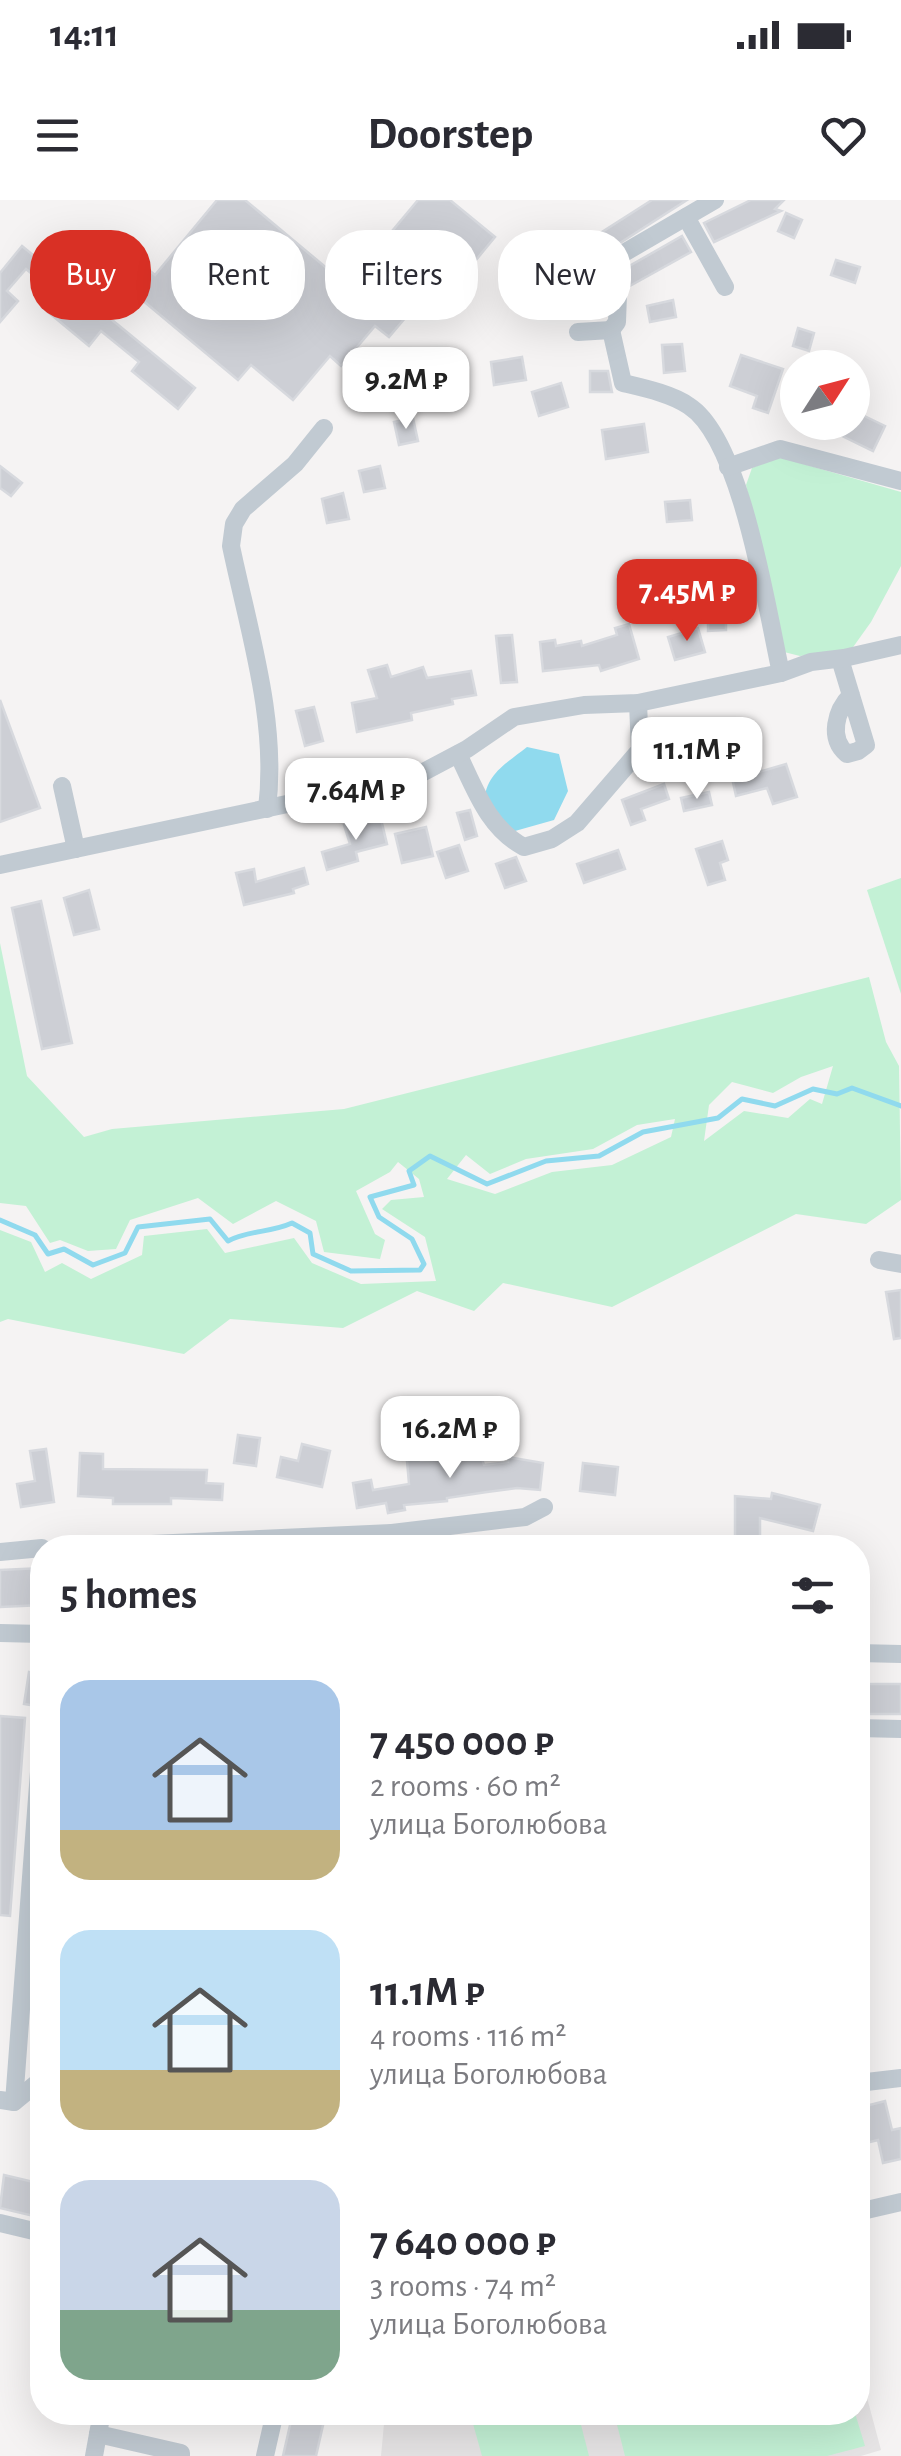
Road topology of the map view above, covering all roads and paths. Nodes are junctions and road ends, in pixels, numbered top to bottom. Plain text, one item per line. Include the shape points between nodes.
1 (715, 200) edge
2 (686, 217) junction
3 (631, 249) edge
4 (725, 287) dead end
5 (617, 320) edge
6 (611, 330) junction
7 (578, 332) dead end
8 (324, 428) dead end
9 (728, 467) junction
10 (901, 481) edge
11 (901, 645) edge
12 (840, 659) junction
13 (781, 673) junction
14 (851, 695) dead end
15 (638, 704) junction
16 (458, 754) junction
17 (62, 786) dead end
18 (266, 808) junction
19 (76, 849) junction
20 (0, 866) edge
21 (879, 1260) dead end
22 (901, 1264) edge
23 (544, 1507) dead end
24 (420, 1535) edge
25 (30, 1549) edge
26 (0, 1552) edge
27 (0, 1634) edge
28 (30, 1634) edge
29 (870, 1654) edge
30 (901, 1654) edge
31 (870, 1728) edge
32 (901, 1728) edge
33 (30, 1859) edge
34 (900, 2078) edge
35 (870, 2082) edge
36 (30, 2087) edge
37 (7, 2101) edge
38 (901, 2202) edge
39 (870, 2209) edge
40 (0, 2223) edge
41 (30, 2230) edge
42 (100, 2425) edge
43 (273, 2425) edge
44 (98, 2434) junction
45 (94, 2456) edge
46 (181, 2456) edge
47 (265, 2456) edge

1 - 2 street
2 - 3 street
2 - 4 street
5 - 6 street
6 - 7 street
6 - 9 street via 623,384 690,406 715,434
8 - 18 street via 234,524 232,546 269,731
9 - 10 street via 780,449
9 - 13 street via 744,508
11 - 12 street
12 - 13 street
12 - 14 street
13 - 15 street
15 - 16 street via 514,717
15 - 16 street via 640,750 578,823 524,846 488,816
16 - 18 street via 414,777
17 - 19 street
18 - 19 street
19 - 20 street
21 - 22 street
23 - 24 street
25 - 26 street
27 - 28 street
29 - 30 street
31 - 32 street
33 - 37 street
34 - 35 street
36 - 37 street
38 - 39 street
40 - 41 street
42 - 44 street
43 - 47 street
44 - 45 street
44 - 46 street

